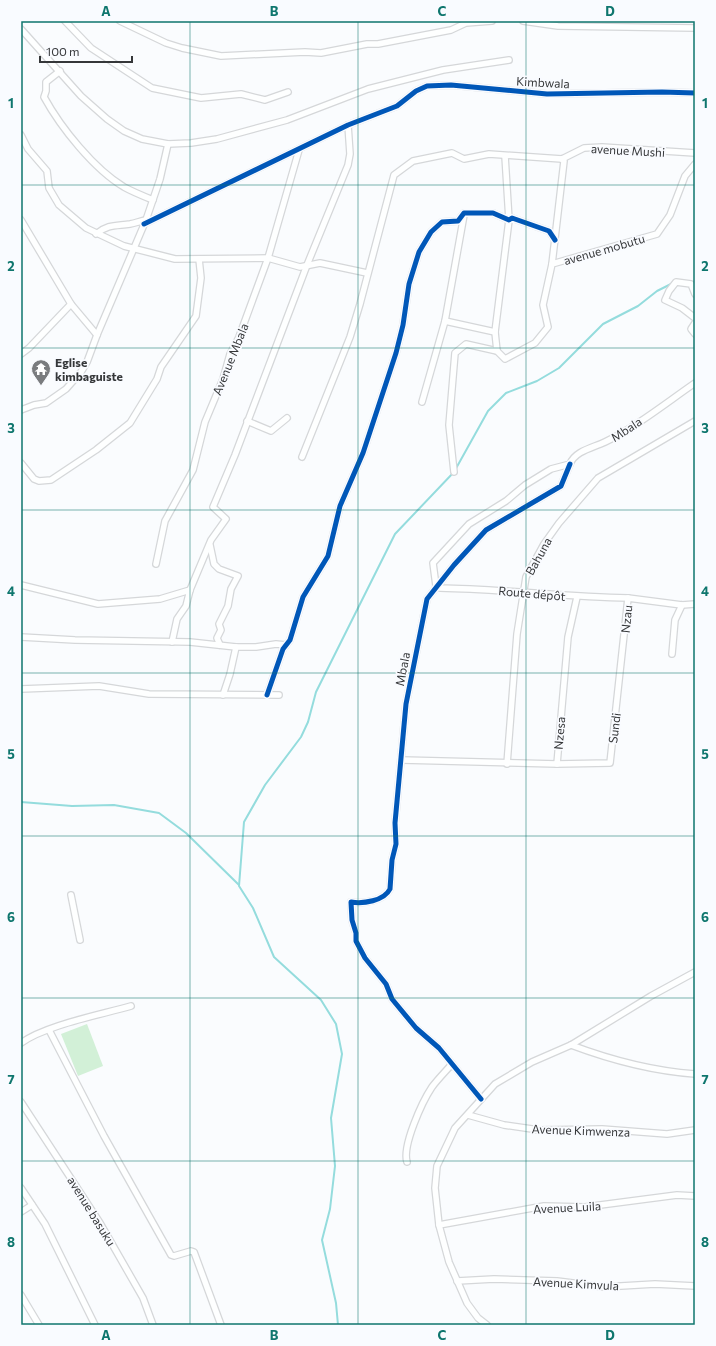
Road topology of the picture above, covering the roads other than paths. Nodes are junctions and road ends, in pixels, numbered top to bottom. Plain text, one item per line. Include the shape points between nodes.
1 (66, 21) edge
2 (120, 21) edge
3 (492, 21) edge
4 (523, 21) edge
5 (466, 22) edge
6 (571, 24) edge
7 (637, 24) edge
8 (695, 28) edge
9 (21, 29) edge
10 (509, 60) dead end
11 (60, 71) junction
12 (288, 92) dead end
13 (695, 94) edge
14 (348, 125) junction
15 (21, 134) edge
16 (168, 144) junction
17 (299, 150) junction
18 (695, 153) edge
19 (506, 156) junction
20 (562, 158) junction
21 (695, 164) edge
22 (153, 200) junction
23 (464, 213) junction
24 (21, 220) edge
25 (508, 220) junction
26 (145, 222) junction
27 (96, 234) junction
28 (555, 240) junction
29 (134, 248) junction
30 (268, 258) junction
31 (199, 259) junction
32 (552, 264) junction
33 (307, 265) junction
34 (368, 273) junction
35 (695, 294) edge
36 (71, 304) junction
37 (695, 318) edge
38 (445, 321) junction
39 (695, 323) edge
40 (495, 332) junction
41 (695, 334) edge
42 (96, 335) junction
43 (497, 351) junction
44 (21, 354) edge
45 (695, 384) edge
46 (422, 402) dead end
47 (21, 410) edge
48 (287, 418) dead end
49 (247, 421) junction
50 (695, 421) edge
51 (302, 457) dead end
52 (21, 463) edge
53 (570, 464) junction
54 (454, 472) dead end
55 (210, 545) junction
56 (156, 564) dead end
57 (21, 585) edge
58 (436, 586) junction
59 (190, 590) junction
60 (524, 592) junction
61 (577, 597) junction
62 (628, 598) junction
63 (695, 604) edge
64 (682, 605) junction
65 (21, 637) edge
66 (172, 642) junction
67 (220, 645) junction
68 (286, 645) junction
69 (236, 647) junction
70 (672, 654) dead end
71 (21, 689) edge
72 (618, 693) joint
73 (223, 695) junction
74 (267, 695) junction
75 (279, 695) dead end
76 (402, 760) junction
77 (507, 764) junction
78 (556, 764) junction
79 (71, 895) dead end
80 (80, 940) dead end
81 (695, 972) edge
82 (131, 1006) dead end
83 (49, 1030) junction
84 (21, 1043) edge
85 (571, 1045) junction
86 (452, 1064) junction
87 (695, 1074) edge
88 (481, 1099) junction
89 (21, 1102) edge
90 (468, 1115) junction
91 (695, 1130) edge
92 (407, 1162) dead end
93 (21, 1188) edge
94 (695, 1196) edge
95 (32, 1205) junction
96 (21, 1212) edge
97 (439, 1225) junction
98 (457, 1281) junction
99 (695, 1286) edge
100 (21, 1295) edge
101 (39, 1325) edge
102 (95, 1325) edge
103 (153, 1325) edge
104 (221, 1325) edge
105 (487, 1325) edge

1 - 12 street via 92,48 152,88 201,98 241,94 265,100
2 - 5 street via 166,43 228,56 332,52 450,30
3 - 5 street
4 - 6 street via 558,26
6 - 7 street
7 - 8 street
9 - 11 street
10 - 16 street via 443,70 368,89 287,120 217,139
11 - 16 street via 92,106 124,131 142,139
11 - 22 street via 46,82 44,97 70,137 117,182
13 - 14 street, Kimbwala via 547,94 451,85 428,86 397,106
14 - 17 street, Kimbwala
14 - 33 street via 348,165
15 - 27 street via 28,149 47,172 49,188 55,200 70,216
16 - 22 street
17 - 26 street, Kimbwala
17 - 30 street, Avenue Mbala
18 - 20 street, avenue Mushi via 584,148
19 - 20 street
19 - 25 street
19 - 34 street via 489,154 464,159 452,153 413,161 403,167 394,175
20 - 28 street via 564,161
21 - 32 street, avenue mobutu via 685,176 670,215 656,234
22 - 26 street
23 - 25 street via 493,213
23 - 38 street
23 - 68 street via 458,221 442,222 430,232 419,252 409,284 396,353 376,417 340,506 328,556 303,597 290,640
24 - 36 street
25 - 28 street via 512,218 549,232
25 - 40 street
26 - 27 street, Kimbwala via 113,224
26 - 29 street
27 - 29 street
28 - 32 street
29 - 31 street via 175,259
29 - 42 street
30 - 31 street
30 - 33 street via 300,267
30 - 56 street, Avenue Mbala via 205,422 193,470 165,521
31 - 52 street via 201,278 196,316 161,367 157,379 130,423 96,450 51,480 34,479
32 - 43 street, avenue mobutu via 543,305 548,327 535,343 505,359
33 - 34 street via 320,263
33 - 49 street
34 - 51 street via 350,337
35 - 37 street via 691,284 676,282 665,300
36 - 42 street
36 - 44 street
38 - 40 street
38 - 46 street
39 - 41 street via 691,329
40 - 43 street
42 - 47 street via 87,362 66,388 46,403
43 - 54 street, avenue mobutu via 466,344 455,353 449,425
45 - 53 street, Mbala via 614,438 578,453
48 - 49 street via 271,431
49 - 55 street via 213,507 226,519
50 - 60 street, Bahuna via 598,478 544,544 526,578
53 - 58 street via 561,486 486,530
53 - 58 street, Mbala via 551,469 469,524 434,562
55 - 59 street
55 - 67 street via 214,564 219,569 238,576 231,589 228,606 218,624 221,630 217,638
57 - 59 street via 98,604 160,599
58 - 60 street, Route dépôt
58 - 76 street, Mbala via 427,599 416,649 406,704
59 - 66 street via 186,606 177,619
60 - 61 street, Route dépôt
60 - 77 street, Bahuna via 517,634
61 - 62 street, Route dépôt
61 - 78 street, Nzesa via 568,637
62 - 64 street, Nzau
62 - 72 street, Nzau
63 - 64 street, Nzau
64 - 70 street via 675,620
65 - 66 street
66 - 67 street
67 - 69 street
68 - 69 street
68 - 74 street
69 - 73 street
71 - 73 street via 99,686 148,694
72 - 78 street, Sundi via 610,763
73 - 74 street
74 - 75 street
76 - 77 street, Nzesa
76 - 86 street, Mbala via 390,889 381,898 351,902 352,920 357,944 388,986 392,999 416,1028 439,1048
77 - 78 street, Nzesa
79 - 80 street
81 - 85 street
82 - 83 street
83 - 84 street via 31,1036
83 - 104 street via 104,1136 171,1255 194,1252
85 - 87 street via 630,1064
85 - 88 street via 532,1062 495,1084
86 - 88 street
86 - 92 street via 436,1081 423,1105 410,1138
88 - 90 street
89 - 103 street, avenue basuku via 100,1223 143,1298
90 - 91 street, Avenue Kimwenza via 504,1125 539,1130 602,1129 667,1134
90 - 97 street via 456,1128 437,1166 435,1188
93 - 95 street
94 - 97 street, Avenue Luila via 677,1195 585,1207 544,1206
95 - 96 street
95 - 102 street via 45,1224
97 - 98 street
98 - 99 street, Avenue Kimvula via 557,1281 604,1287 655,1284
98 - 105 street via 467,1303
100 - 101 street

